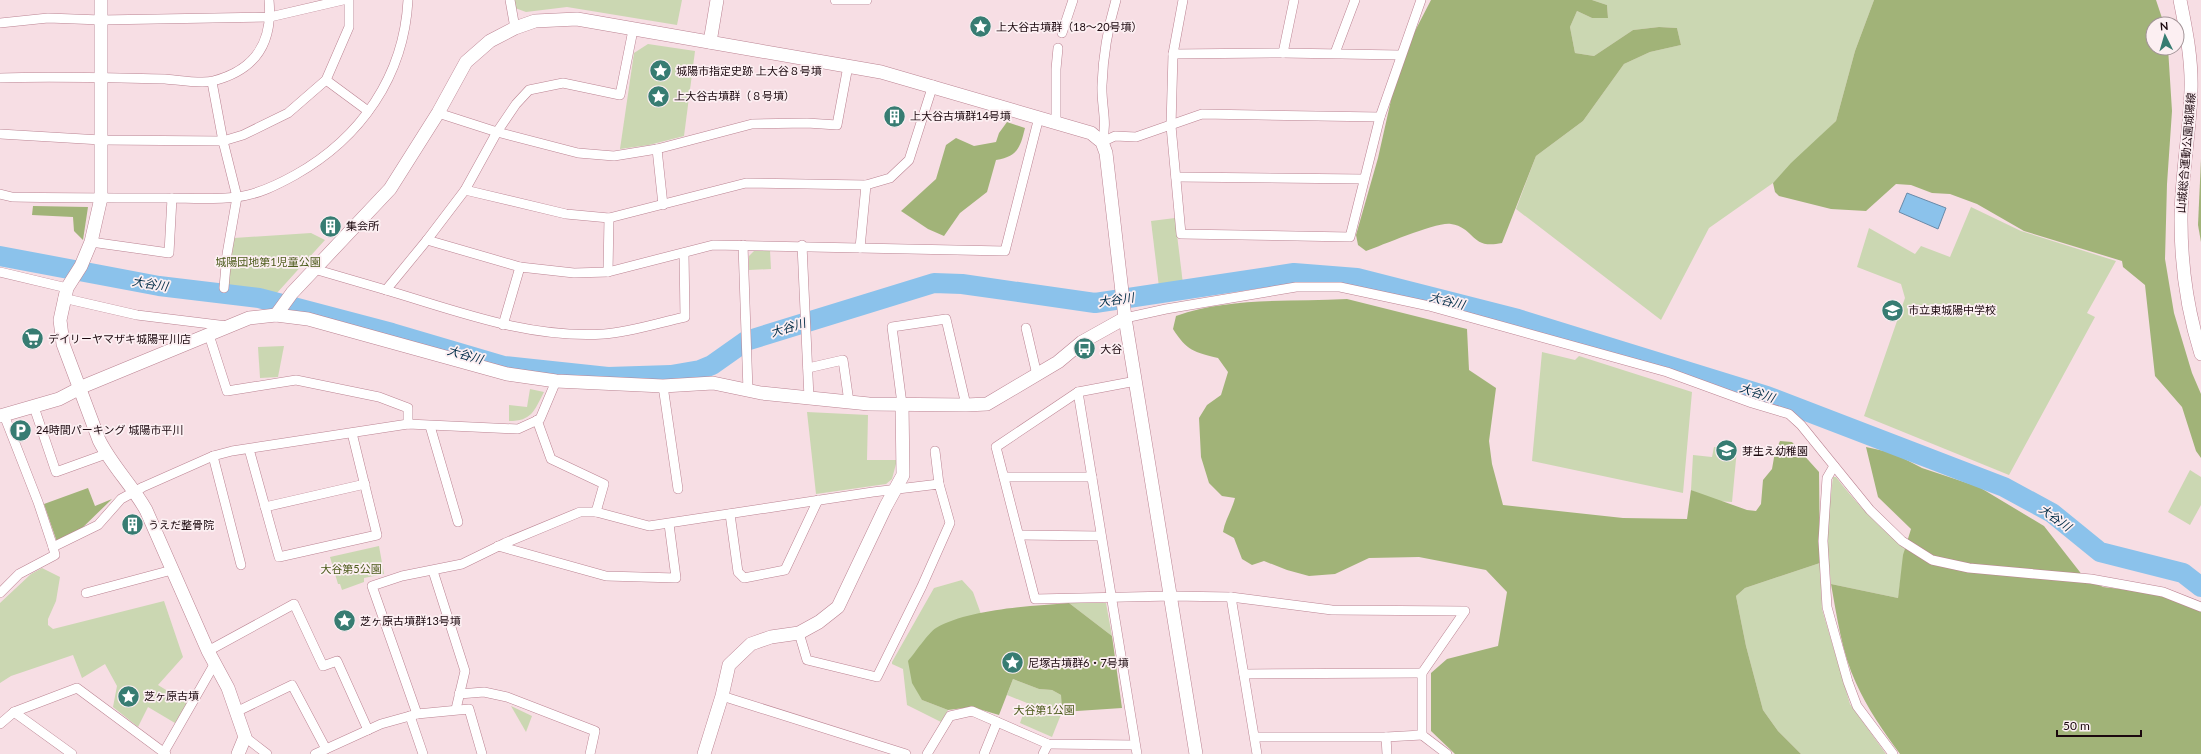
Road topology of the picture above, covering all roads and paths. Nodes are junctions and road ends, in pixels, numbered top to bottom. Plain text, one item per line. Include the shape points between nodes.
1 (102, 0) edge
2 (269, 0) edge
3 (343, 0) edge
4 (349, 0) edge
5 (408, 0) edge
6 (510, 0) edge
7 (717, 0) edge
8 (835, 0) edge
9 (867, 0) edge
10 (1073, 0) edge
11 (1116, 0) edge
12 (1183, 0) edge
13 (1294, 0) edge
14 (1355, 0) edge
15 (1421, 0) edge
16 (2180, 0) edge
17 (270, 17) junction
18 (101, 20) junction
19 (0, 23) edge
20 (514, 28) junction
21 (633, 30) junction
22 (1062, 33) dead end
23 (710, 42) junction
24 (1058, 48) dead end
25 (1283, 53) junction
26 (1173, 54) junction
27 (1335, 54) junction
28 (1400, 55) junction
29 (848, 66) junction
30 (0, 78) edge
31 (101, 78) junction
32 (326, 80) junction
33 (212, 82) junction
34 (933, 85) junction
35 (368, 111) junction
36 (438, 113) junction
37 (1040, 117) junction
38 (1380, 117) junction
39 (1056, 121) junction
40 (1171, 126) junction
41 (497, 132) junction
42 (0, 134) edge
43 (101, 140) junction
44 (223, 141) junction
45 (1102, 142) junction
46 (657, 149) junction
47 (1176, 177) junction
48 (1364, 179) junction
49 (866, 185) junction
50 (465, 190) junction
51 (0, 194) edge
52 (237, 197) junction
53 (101, 198) junction
54 (172, 198) junction
55 (663, 205) junction
56 (609, 218) junction
57 (427, 240) junction
58 (91, 242) junction
59 (743, 245) junction
60 (802, 245) junction
61 (860, 248) junction
62 (684, 252) junction
63 (520, 267) junction
64 (314, 269) junction
65 (0, 272) edge
66 (608, 272) junction
67 (224, 288) dead end
68 (386, 290) junction
69 (65, 293) junction
70 (278, 312) junction
71 (1125, 312) junction
72 (503, 325) junction
73 (229, 327) junction
74 (1026, 328) dead end
75 (209, 335) junction
76 (2201, 354) edge
77 (808, 368) junction
78 (1037, 375) junction
79 (1136, 381) junction
80 (556, 382) junction
81 (663, 386) junction
82 (79, 389) junction
83 (748, 391) junction
84 (1078, 392) junction
85 (809, 398) junction
86 (849, 402) junction
87 (902, 404) junction
88 (966, 405) junction
89 (34, 406) junction
90 (2, 416) edge
91 (537, 420) junction
92 (408, 424) junction
93 (430, 426) junction
94 (352, 433) junction
95 (249, 448) junction
96 (935, 451) dead end
97 (106, 454) junction
98 (214, 456) junction
99 (1834, 466) junction
100 (1004, 477) junction
101 (1092, 477) junction
102 (365, 484) junction
103 (939, 484) junction
104 (678, 489) dead end
105 (895, 489) junction
106 (136, 491) junction
107 (818, 500) junction
108 (265, 506) junction
109 (596, 512) junction
110 (730, 514) junction
111 (458, 522) dead end
112 (669, 524) junction
113 (1019, 535) junction
114 (1101, 536) junction
115 (498, 546) junction
116 (53, 547) junction
117 (240, 565) dead end
118 (172, 570) junction
119 (433, 571) junction
120 (0, 593) edge
121 (86, 593) dead end
122 (1172, 596) junction
123 (1111, 597) junction
124 (1231, 597) junction
125 (2201, 607) edge
126 (799, 633) junction
127 (208, 650) junction
128 (215, 663) junction
129 (1422, 673) junction
130 (1244, 674) junction
131 (459, 694) junction
132 (722, 696) junction
133 (456, 710) junction
134 (14, 712) junction
135 (236, 712) junction
136 (413, 715) junction
137 (997, 722) junction
138 (0, 724) edge
139 (368, 730) junction
140 (1422, 735) junction
141 (244, 737) junction
142 (1255, 737) junction
143 (1386, 737) junction
144 (1048, 744) junction
145 (326, 749) junction
146 (1136, 750) edge
147 (165, 753) edge
148 (72, 754) edge
149 (238, 754) edge
150 (267, 754) edge
151 (315, 754) edge
152 (423, 754) edge
153 (482, 754) edge
154 (590, 754) edge
155 (704, 754) edge
156 (906, 754) edge
157 (927, 754) edge
158 (984, 754) edge
159 (1043, 754) edge
160 (1196, 754) edge
161 (1257, 754) edge
162 (1387, 754) edge
163 (1447, 754) edge
164 (1893, 754) edge

1 - 18 street
2 - 17 street
3 - 17 street
4 - 32 street via 349,27
5 - 35 street via 407,20 388,82
6 - 20 street
7 - 23 street
8 - 9 street
10 - 22 street
11 - 45 street via 1104,61 1102,87 1106,130
12 - 26 street
13 - 25 street
14 - 27 street
15 - 28 street
16 - 76 street, 山城総合運動公園城陽線 via 2187,33 2191,90 2182,186 2182,257 2186,291
17 - 18 street
17 - 33 street via 269,30 259,54 237,72
18 - 19 street via 48,18
18 - 31 street
20 - 21 street via 535,21 576,19
20 - 36 street via 490,42 466,62
21 - 23 street
21 - 41 street via 620,95 563,83 529,90
23 - 29 street
24 - 39 street
25 - 26 street
25 - 27 street
26 - 40 street
27 - 28 street
28 - 38 street
29 - 34 street
29 - 46 street via 837,125 752,124
30 - 31 street
31 - 33 street
31 - 43 street
32 - 35 street
32 - 44 street via 288,113 243,135
33 - 44 street
34 - 37 street
34 - 49 street via 909,160 890,178
35 - 52 street via 345,140 316,163 274,186
36 - 41 street
36 - 64 street via 390,189
37 - 39 street
37 - 61 street via 1005,251
38 - 40 street via 1202,114
38 - 48 street
39 - 45 street via 1091,133
40 - 45 street via 1136,137 1114,136
40 - 47 street
41 - 46 street via 578,153 614,156
41 - 50 street
42 - 43 street
43 - 44 street
43 - 53 street
44 - 52 street
45 - 71 street via 1106,153
46 - 55 street
47 - 48 street
47 - 48 street via 1181,234 1350,237
49 - 55 street via 746,183
49 - 61 street
50 - 56 street via 566,214
50 - 57 street
51 - 53 street via 12,197
52 - 54 street
52 - 67 street
53 - 54 street
53 - 58 street
54 - 58 street via 169,253
55 - 56 street
56 - 66 street
57 - 63 street
57 - 68 street
58 - 69 street
59 - 60 street
59 - 62 street via 713,245
59 - 83 street
60 - 61 street
60 - 77 street
62 - 66 street
62 - 72 street via 684,317 606,334 563,335
63 - 66 street via 574,273
63 - 72 street
64 - 68 street
64 - 70 street
65 - 69 street
68 - 72 street
69 - 73 street via 138,315
69 - 82 street via 60,320 63,344
70 - 73 street via 249,318
70 - 80 street via 507,374
71 - 78 street
71 - 79 street
71 - 99 street via 1166,309 1296,287 1340,287 1429,306 1659,370 1789,414
73 - 75 street
74 - 78 street
75 - 82 street
75 - 92 street via 227,390 296,380 379,397 408,408
77 - 85 street
77 - 86 street via 843,360
78 - 88 street via 987,404
79 - 84 street
79 - 122 street
80 - 81 street
80 - 91 street via 540,419
81 - 83 street via 713,383
81 - 104 street
82 - 89 street via 59,399
82 - 97 street
83 - 85 street
84 - 100 street via 996,447
84 - 101 street
85 - 86 street
86 - 87 street
87 - 88 street
87 - 88 street via 892,327 946,319
87 - 105 street via 903,475
89 - 90 street
89 - 97 street via 56,472
90 - 116 street via 38,502
91 - 93 street via 518,429
91 - 109 street via 551,459 604,484
92 - 93 street
92 - 94 street
93 - 111 street
94 - 95 street
94 - 102 street
95 - 98 street
95 - 108 street
96 - 103 street
97 - 106 street via 121,476
98 - 106 street via 164,476
98 - 117 street
99 - 125 street via 1870,510 1902,541 1932,560 1969,568 2091,579 2163,592
99 - 164 street via 1827,478 1823,541 1827,607 1846,675 1858,706
100 - 101 street
100 - 113 street
101 - 114 street
102 - 108 street
102 - 108 street via 377,535 326,547 279,557
103 - 105 street
103 - 126 street via 950,523 877,677 806,660
105 - 107 street
105 - 126 street via 838,607
106 - 116 street via 121,499 98,525
106 - 118 street
107 - 110 street
107 - 110 street via 785,570 744,578 738,572
109 - 112 street via 649,526
109 - 115 street via 580,512
110 - 112 street
112 - 115 street via 676,578 606,576
113 - 114 street
113 - 123 street via 1036,599
114 - 123 street
115 - 119 street via 462,564
116 - 120 street via 55,554 19,574
118 - 121 street
118 - 127 street
119 - 131 street via 465,671
119 - 136 street via 402,576 372,586
122 - 123 street
122 - 124 street
122 - 160 street
123 - 146 street
124 - 129 street via 1332,610 1465,611
124 - 130 street
126 - 132 street via 771,637 751,644 729,665
127 - 128 street
127 - 139 street via 294,604 323,666 337,661
128 - 135 street via 228,688
128 - 147 street
129 - 130 street
129 - 140 street
130 - 142 street
131 - 133 street
131 - 154 street via 484,692 507,697 595,731
132 - 155 street
132 - 156 street
133 - 136 street
133 - 153 street via 469,709
134 - 138 street
134 - 147 street via 77,688
134 - 148 street
135 - 141 street
135 - 145 street via 292,685
136 - 139 street
136 - 152 street
137 - 144 street
137 - 157 street via 972,711 950,716
137 - 158 street
139 - 145 street
140 - 143 street
140 - 163 street
141 - 149 street
141 - 150 street
142 - 143 street
142 - 161 street
143 - 162 street
144 - 146 street
144 - 159 street
145 - 151 street

